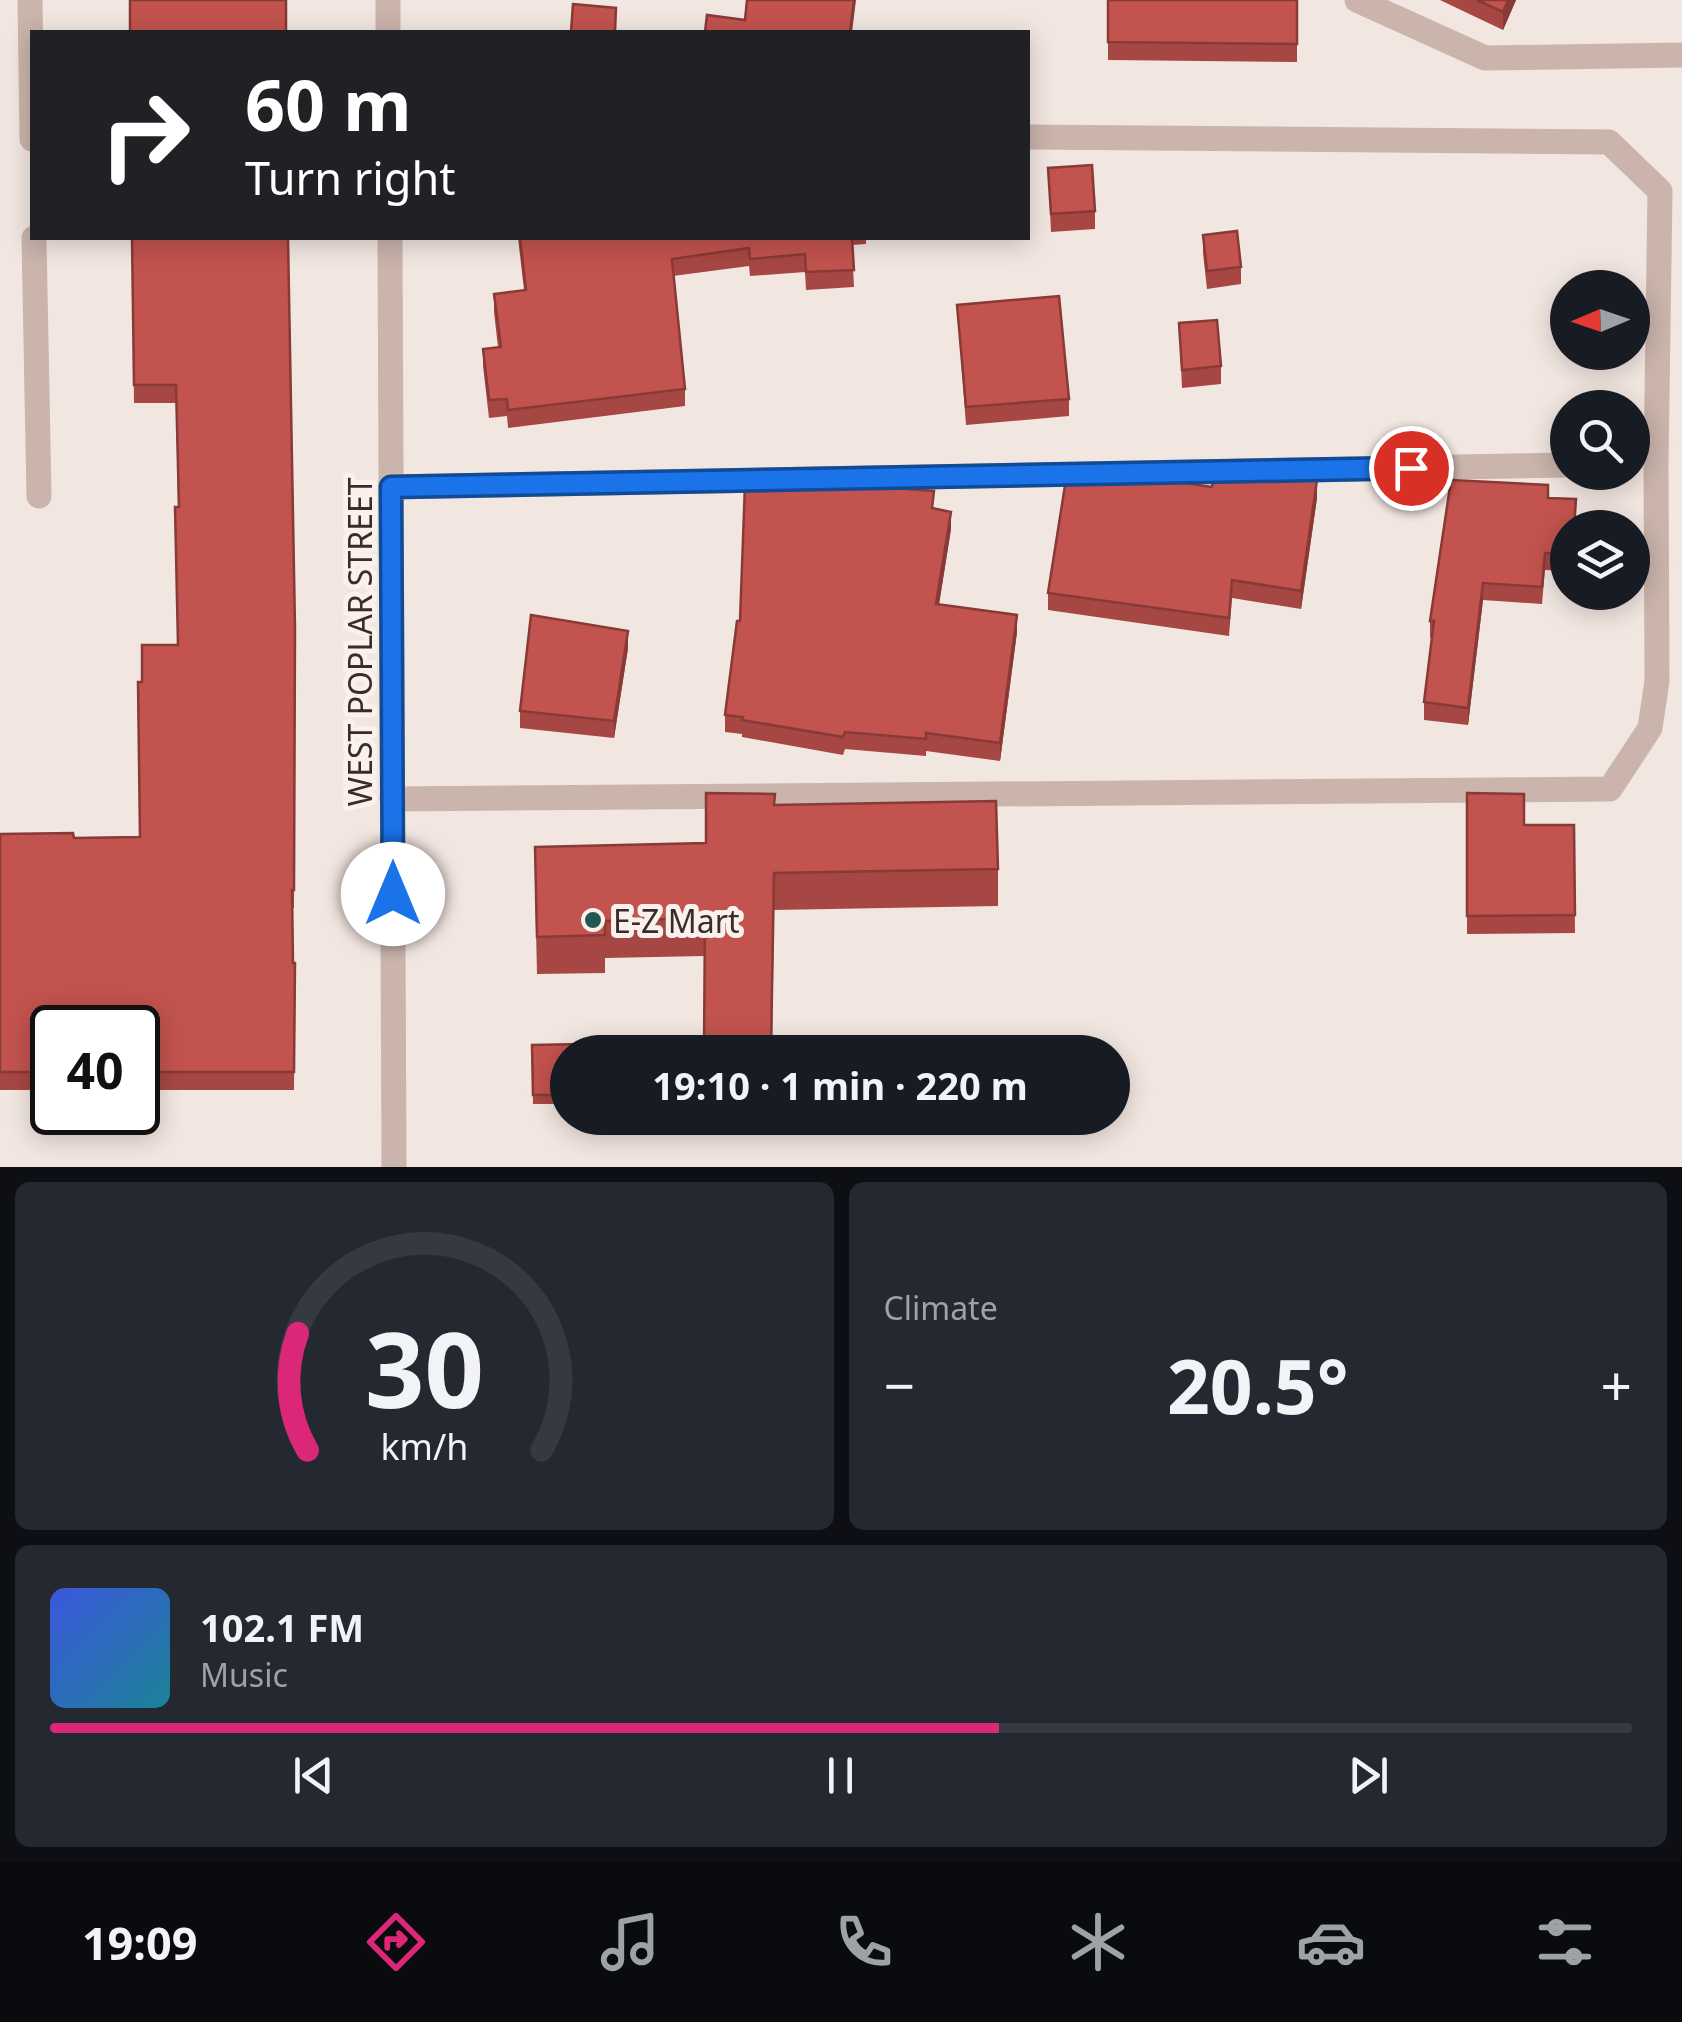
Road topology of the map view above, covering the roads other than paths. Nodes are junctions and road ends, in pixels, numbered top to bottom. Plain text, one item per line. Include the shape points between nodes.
1 (30, 0) edge
2 (388, 0) edge
3 (1357, 0) edge
4 (30, 30) edge
5 (388, 30) edge
6 (1682, 54) edge
7 (1030, 137) edge
8 (34, 240) edge
9 (390, 240) edge
10 (1648, 390) edge
11 (1550, 465) edge
12 (391, 487) junction
13 (1646, 490) edge
14 (39, 496) dead end
15 (392, 800) junction
16 (394, 1167) edge

1 - 4 street
2 - 5 street
3 - 6 street via 1484,58
7 - 10 street via 1609,142 1660,190
8 - 14 street
9 - 12 street, WEST POPLAR STREET
11 - 12 street
12 - 15 street, WEST POPLAR STREET
13 - 15 street via 1657,681 1650,728 1610,790
15 - 16 street, WEST POPLAR STREET

